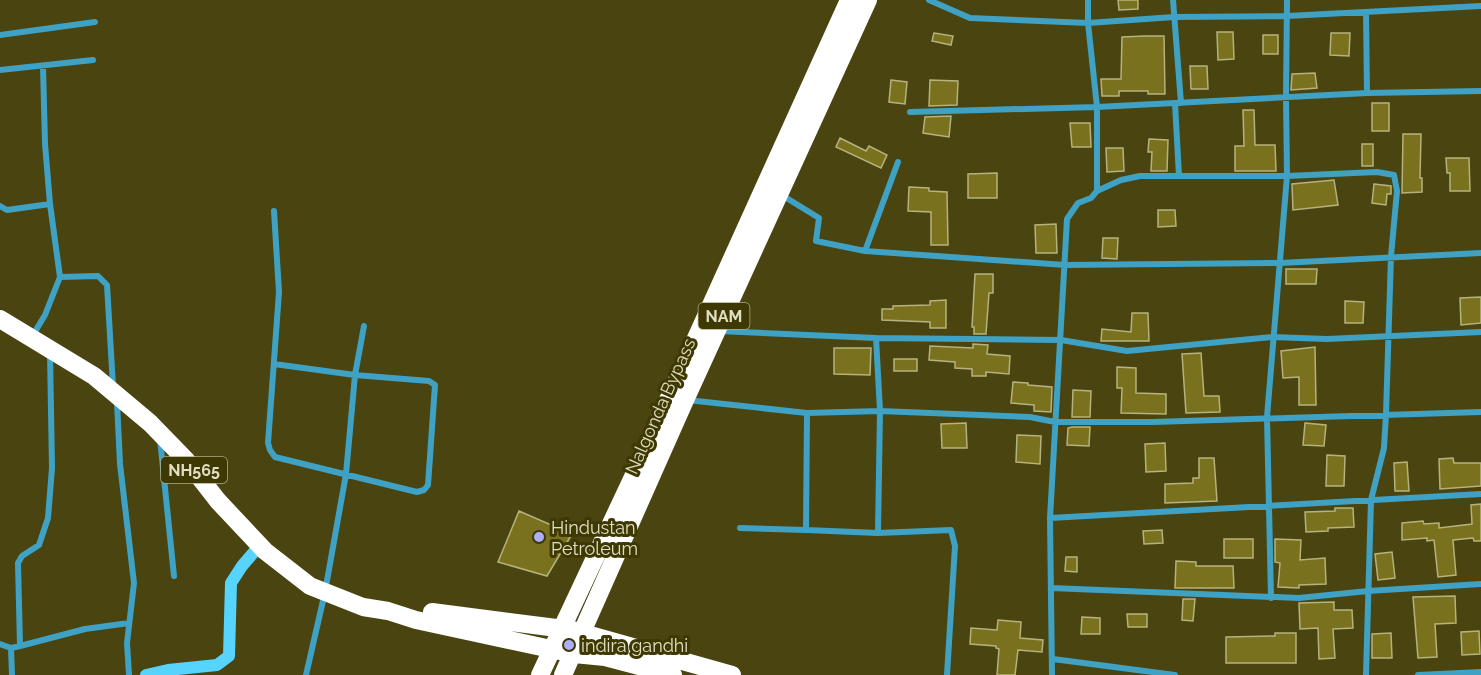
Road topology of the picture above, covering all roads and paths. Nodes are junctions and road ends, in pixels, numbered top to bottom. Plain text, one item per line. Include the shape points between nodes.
1 (849, 0) edge
2 (868, 0) edge
3 (929, 0) edge
4 (1088, 0) edge
5 (1173, 0) edge
6 (1287, 0) edge
7 (1481, 6) edge
8 (1366, 12) junction
9 (1287, 16) junction
10 (1174, 17) junction
11 (95, 22) dead end
12 (1088, 22) junction
13 (0, 35) edge
14 (93, 60) dead end
15 (43, 66) junction
16 (0, 70) edge
17 (1481, 92) edge
18 (1367, 93) junction
19 (1286, 98) junction
20 (1178, 103) junction
21 (1097, 107) junction
22 (910, 112) dead end
23 (898, 162) dead end
24 (1179, 176) junction
25 (1287, 176) junction
26 (1097, 191) junction
27 (780, 194) junction
28 (50, 204) junction
29 (0, 206) edge
30 (274, 211) dead end
31 (865, 251) junction
32 (1481, 253) edge
33 (1391, 256) junction
34 (1280, 263) junction
35 (1065, 265) junction
36 (60, 277) junction
37 (0, 319) edge
38 (364, 326) dead end
39 (718, 331) junction
40 (1481, 332) edge
41 (1389, 336) junction
42 (1272, 337) junction
43 (31, 338) junction
44 (876, 338) junction
45 (1061, 340) junction
46 (49, 348) junction
47 (274, 364) junction
48 (356, 375) junction
49 (115, 394) junction
50 (685, 400) junction
51 (880, 411) junction
52 (1481, 412) edge
53 (807, 413) junction
54 (1386, 414) junction
55 (1267, 417) junction
56 (1055, 422) junction
57 (159, 432) junction
58 (346, 474) junction
59 (1481, 494) edge
60 (1371, 500) junction
61 (1270, 506) junction
62 (1050, 518) junction
63 (740, 528) dead end
64 (806, 530) junction
65 (878, 533) junction
66 (260, 545) junction
67 (174, 576) dead end
68 (1481, 584) edge
69 (1051, 588) junction
70 (1368, 591) junction
71 (325, 592) junction
72 (1271, 598) junction
73 (388, 611) junction
74 (129, 624) junction
75 (561, 628) junction
76 (584, 633) junction
77 (0, 644) edge
78 (20, 646) junction
79 (11, 648) junction
80 (552, 650) junction
81 (574, 654) junction
82 (1053, 659) junction
83 (1481, 672) edge
84 (12, 675) edge
85 (129, 675) edge
86 (146, 675) edge
87 (306, 675) edge
88 (540, 675) edge
89 (564, 675) edge
90 (673, 675) edge
91 (732, 675) edge
92 (947, 675) edge
93 (1052, 675) edge
94 (1175, 675) edge
95 (1366, 675) edge
96 (1418, 675) edge

1 - 75 highway, Nalgonda Bypass / NAM
2 - 27 highway, Nalgonda Bypass / NAM
3 - 12 street via 970,18
4 - 12 street
5 - 10 street
6 - 9 street
7 - 8 street
8 - 9 street
8 - 18 street
9 - 10 street
9 - 19 street
10 - 12 street
10 - 20 street
11 - 13 street
12 - 21 street
14 - 15 street
15 - 16 street
15 - 28 street
17 - 18 street
18 - 19 street
19 - 20 street
19 - 25 street
20 - 21 street
20 - 24 street
21 - 22 street
21 - 26 street
23 - 31 street
24 - 25 street
24 - 26 street via 1121,180
25 - 33 street via 1377,172 1394,175 1397,191
25 - 34 street
26 - 35 street via 1078,203 1067,219
27 - 31 street via 819,218 816,241
27 - 39 highway, Nalgonda Bypass / NAM
28 - 29 street via 8,210
28 - 36 street
30 - 47 street via 279,292
31 - 35 street
32 - 33 street
33 - 34 street
33 - 41 street
34 - 35 street
34 - 42 street
35 - 45 street
36 - 43 street
36 - 49 street via 98,276 107,285
37 - 43 highway, NH565
38 - 48 street
39 - 44 street
39 - 50 highway, Nalgonda Bypass / NAM
40 - 41 street
41 - 42 street
41 - 54 street
42 - 45 street via 1127,351
42 - 55 street
43 - 46 highway, NH565
44 - 45 street
44 - 51 street
45 - 56 street
46 - 49 highway, NH565
46 - 78 street via 52,468 48,518 39,545 18,563
47 - 48 street
47 - 58 street via 270,450 275,457
48 - 58 street
48 - 58 street via 429,381 435,385 428,484 417,492
49 - 57 highway, NH565
49 - 74 street via 134,583
50 - 53 street
50 - 76 highway, Nalgonda Bypass / NAM
51 - 53 street
51 - 56 street via 1030,417
51 - 65 street
52 - 54 street
53 - 64 street
54 - 55 street
54 - 60 street via 1384,448
55 - 56 street
55 - 61 street
56 - 62 street
57 - 66 highway, NH565
57 - 67 street
58 - 71 street
59 - 60 street
60 - 61 street
60 - 70 street
61 - 62 street
61 - 72 street
62 - 69 street
63 - 64 street
64 - 65 street
65 - 92 street via 951,530 955,546
66 - 71 highway, NH565 via 310,586
66 - 86 street via 231,583 229,656 217,665
68 - 70 street
69 - 72 street
69 - 82 street
70 - 72 street
70 - 95 street
71 - 73 highway, NH565 via 363,607
71 - 87 street
73 - 75 highway, NH565
73 - 80 highway, NH565
74 - 78 street via 85,629
74 - 85 street
75 - 76 highway, NH565
75 - 80 highway, NAM
76 - 81 highway, NAM
76 - 91 highway, NH565
77 - 79 street
78 - 79 street
79 - 84 street
80 - 81 highway, NH565
80 - 88 highway, NAM
81 - 89 highway, NAM
81 - 90 highway, NH565 via 605,657
82 - 93 street
82 - 94 street
83 - 96 street

